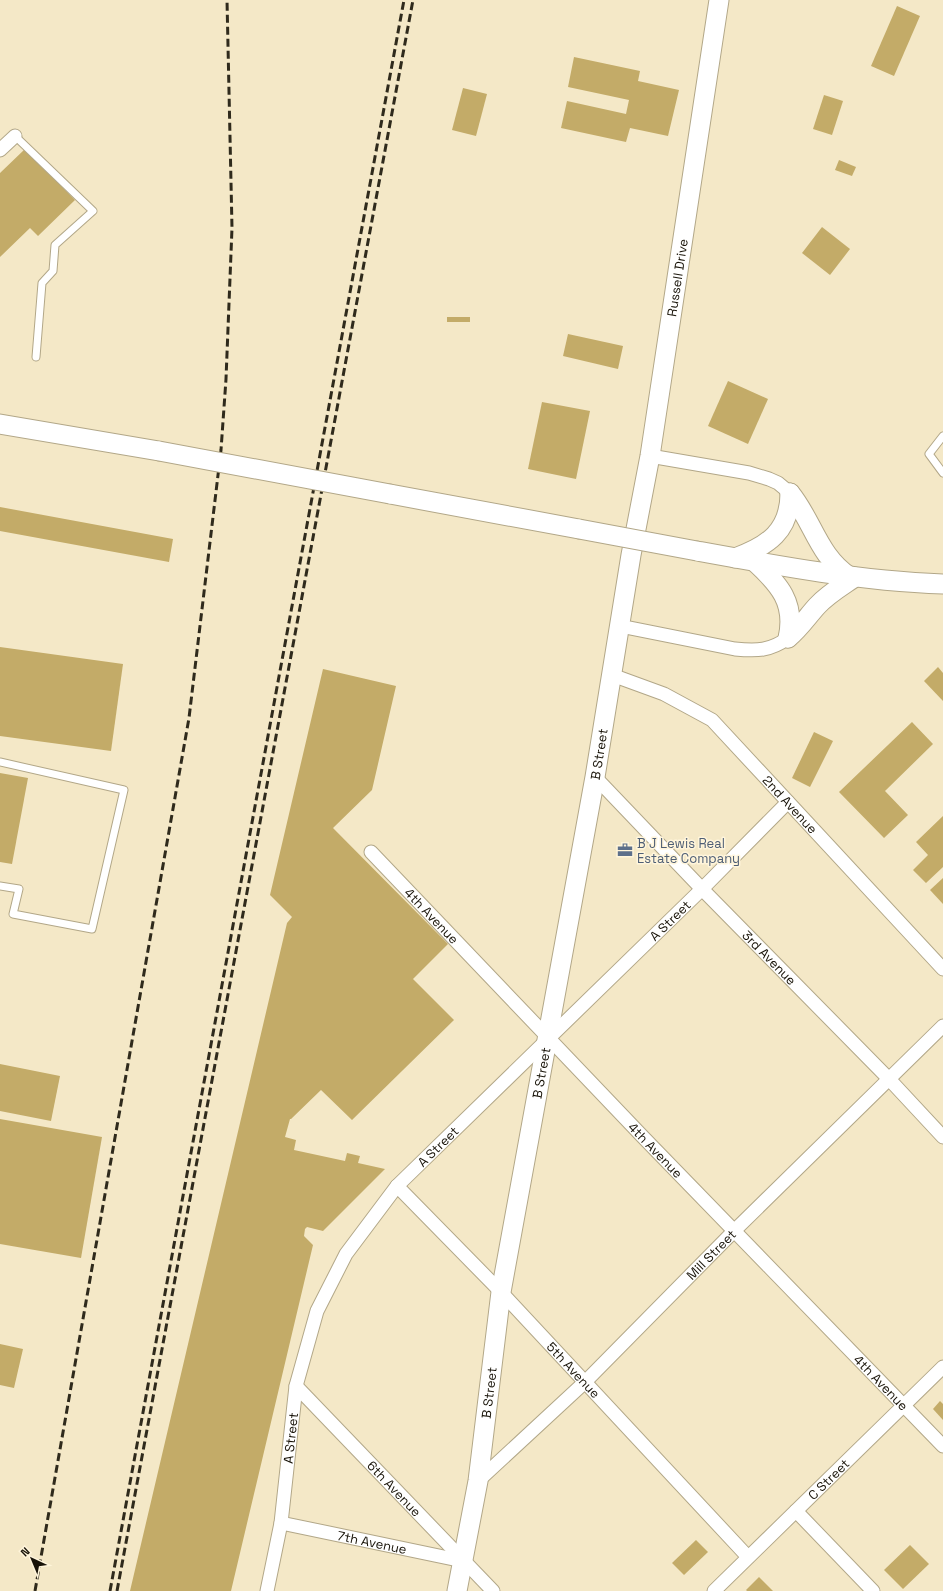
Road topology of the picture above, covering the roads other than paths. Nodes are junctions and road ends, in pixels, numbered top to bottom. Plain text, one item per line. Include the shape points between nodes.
1 (719, 0) edge
2 (15, 136) joint
3 (0, 150) edge
4 (36, 357) dead end
5 (5, 423) edge
6 (943, 436) edge
7 (650, 456) junction
8 (943, 473) edge
9 (790, 493) junction
10 (631, 555) joint
11 (735, 558) junction
12 (755, 562) junction
13 (852, 577) junction
14 (943, 584) edge
15 (620, 626) junction
16 (788, 638) junction
17 (612, 675) junction
18 (0, 762) edge
19 (595, 777) junction
20 (788, 802) junction
21 (371, 852) dead end
22 (0, 886) edge
23 (702, 889) junction
24 (943, 969) edge
25 (943, 1026) edge
26 (548, 1037) junction
27 (889, 1079) junction
28 (943, 1138) edge
29 (397, 1186) junction
30 (735, 1230) junction
31 (501, 1292) junction
32 (943, 1367) edge
33 (585, 1382) junction
34 (296, 1386) junction
35 (904, 1406) junction
36 (943, 1446) edge
37 (478, 1481) junction
38 (796, 1512) junction
39 (281, 1523) junction
40 (748, 1557) junction
41 (463, 1561) junction
42 (267, 1591) edge
43 (457, 1591) edge
44 (493, 1591) edge
45 (714, 1591) edge
46 (873, 1591) edge

1 - 7 street, Russell Drive
2 - 3 street
2 - 4 lane via 92,211 55,245 53,271 42,283
5 - 11 street, bridge
6 - 8 lane via 929,454
7 - 9 street via 749,472 778,483
7 - 10 street, Russell Drive
9 - 11 street via 790,507 782,528 762,546
9 - 13 street via 832,563
10 - 15 street, B Street
11 - 12 street
12 - 13 street
12 - 16 street via 775,583 789,607 791,620
13 - 14 street
13 - 16 street via 826,597
15 - 16 street via 751,651 765,650
15 - 17 street, B Street
17 - 19 street, B Street
17 - 20 street, 2nd Avenue via 664,694 712,720
18 - 22 lane via 124,790 92,928 13,914 20,889
19 - 23 street, 3rd Avenue
19 - 26 street, B Street
20 - 23 street, A Street
20 - 24 street, 2nd Avenue
21 - 26 street, 4th Avenue
23 - 26 street, A Street
23 - 27 street, 3rd Avenue
25 - 27 street, Mill Street
26 - 29 street, A Street
26 - 30 street, 4th Avenue
26 - 31 street, B Street
27 - 28 street, 3rd Avenue
27 - 30 street, Mill Street
29 - 31 street, 5th Avenue
29 - 34 street, A Street via 346,1254 317,1312
30 - 33 street, Mill Street
30 - 35 street, 4th Avenue
31 - 33 street, 5th Avenue
31 - 37 street, B Street
32 - 35 street, C Street
33 - 37 street, Mill Street
33 - 40 street, 5th Avenue
34 - 39 street, A Street
34 - 41 street, 6th Avenue
35 - 36 street, 4th Avenue
35 - 38 street, C Street
37 - 41 street, B Street
38 - 40 street, C Street
38 - 46 street
39 - 41 street, 7th Avenue
39 - 42 street, A Street
40 - 45 street, C Street
41 - 43 street, B Street
41 - 44 street, 6th Avenue

